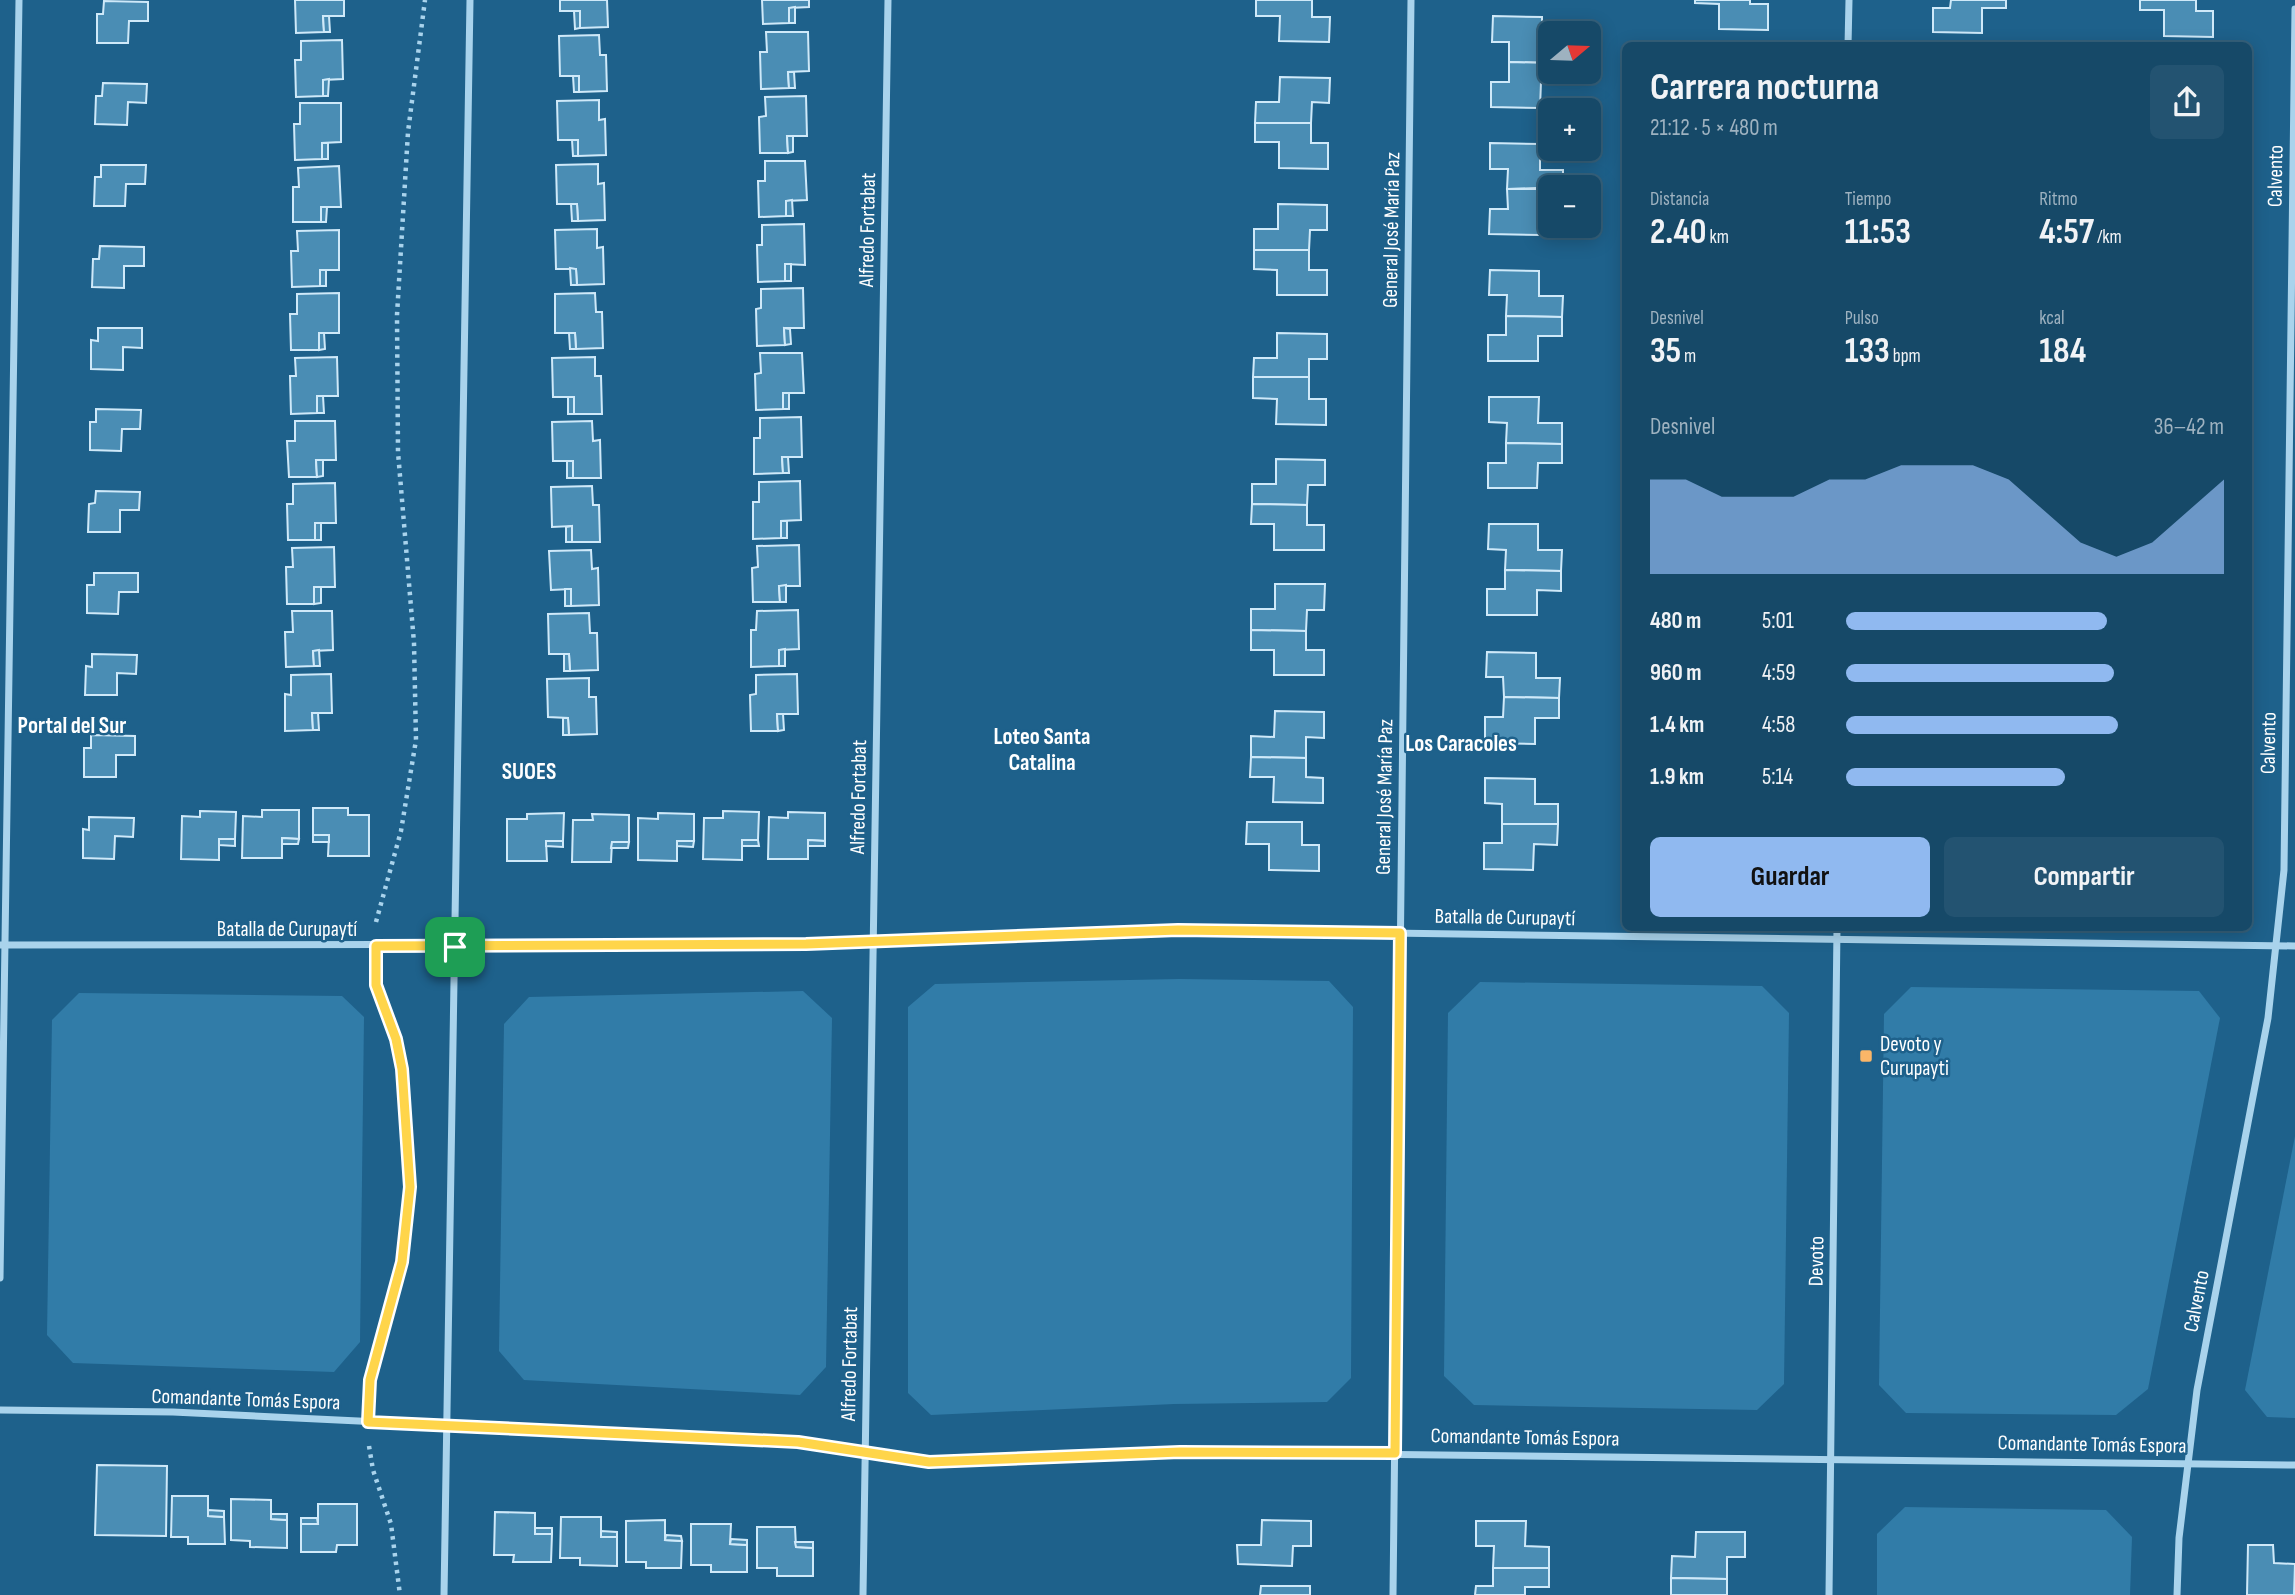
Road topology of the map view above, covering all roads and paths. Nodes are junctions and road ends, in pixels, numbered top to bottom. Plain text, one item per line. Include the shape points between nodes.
1 (19, 0) edge
2 (425, 0) edge
3 (470, 0) edge
4 (888, 0) edge
5 (1411, 0) edge
6 (1849, 0) edge
7 (2295, 9) edge
8 (1848, 42) edge
9 (1837, 931) edge
10 (1400, 933) junction
11 (1837, 939) junction
12 (873, 941) junction
13 (2, 945) edge
14 (2276, 945) junction
15 (376, 946) junction
16 (2295, 946) edge
17 (455, 947) junction
18 (0, 1278) edge
19 (0, 1410) edge
20 (368, 1422) junction
21 (447, 1425) junction
22 (865, 1452) junction
23 (1395, 1453) junction
24 (1830, 1458) junction
25 (2189, 1463) junction
26 (2295, 1465) edge
27 (400, 1595) edge
28 (444, 1595) edge
29 (863, 1595) edge
30 (1393, 1595) edge
31 (1829, 1595) edge
32 (2177, 1595) edge

1 - 13 street
2 - 15 path via 407,144 397,315 398,452 415,653 415,740 401,831 378,912
3 - 17 street
4 - 12 street, Alfredo Fortabat
5 - 10 street, General José María Paz
6 - 8 street
7 - 14 street, Calvento via 2284,870
9 - 11 street, Devoto
10 - 11 street, Batalla de Curupaytí
10 - 12 street, Batalla de Curupaytí via 1178,930
10 - 23 street, General José María Paz
11 - 14 street, Batalla de Curupaytí
11 - 24 street, Devoto
12 - 17 street, Batalla de Curupaytí
12 - 22 street, Alfredo Fortabat
13 - 15 street, Batalla de Curupaytí
13 - 18 street
14 - 16 street, Batalla de Curupaytí
14 - 25 street, Calvento via 2268,1018 2197,1390
15 - 17 street, Batalla de Curupaytí
15 - 20 path via 376,985 402,1069 410,1187 402,1262 370,1380
17 - 21 street
19 - 20 street, Comandante Tomás Espora via 173,1412
20 - 21 street, Comandante Tomás Espora
20 - 27 path via 369,1455 391,1524
21 - 22 street, Comandante Tomás Espora via 798,1442
21 - 28 street
22 - 23 street, Comandante Tomás Espora via 929,1462 1180,1452
22 - 29 street, Alfredo Fortabat
23 - 24 street, Comandante Tomás Espora
23 - 30 street, General José María Paz
24 - 25 street, Comandante Tomás Espora
24 - 31 street, Devoto
25 - 26 street, Comandante Tomás Espora
25 - 32 street, Calvento

